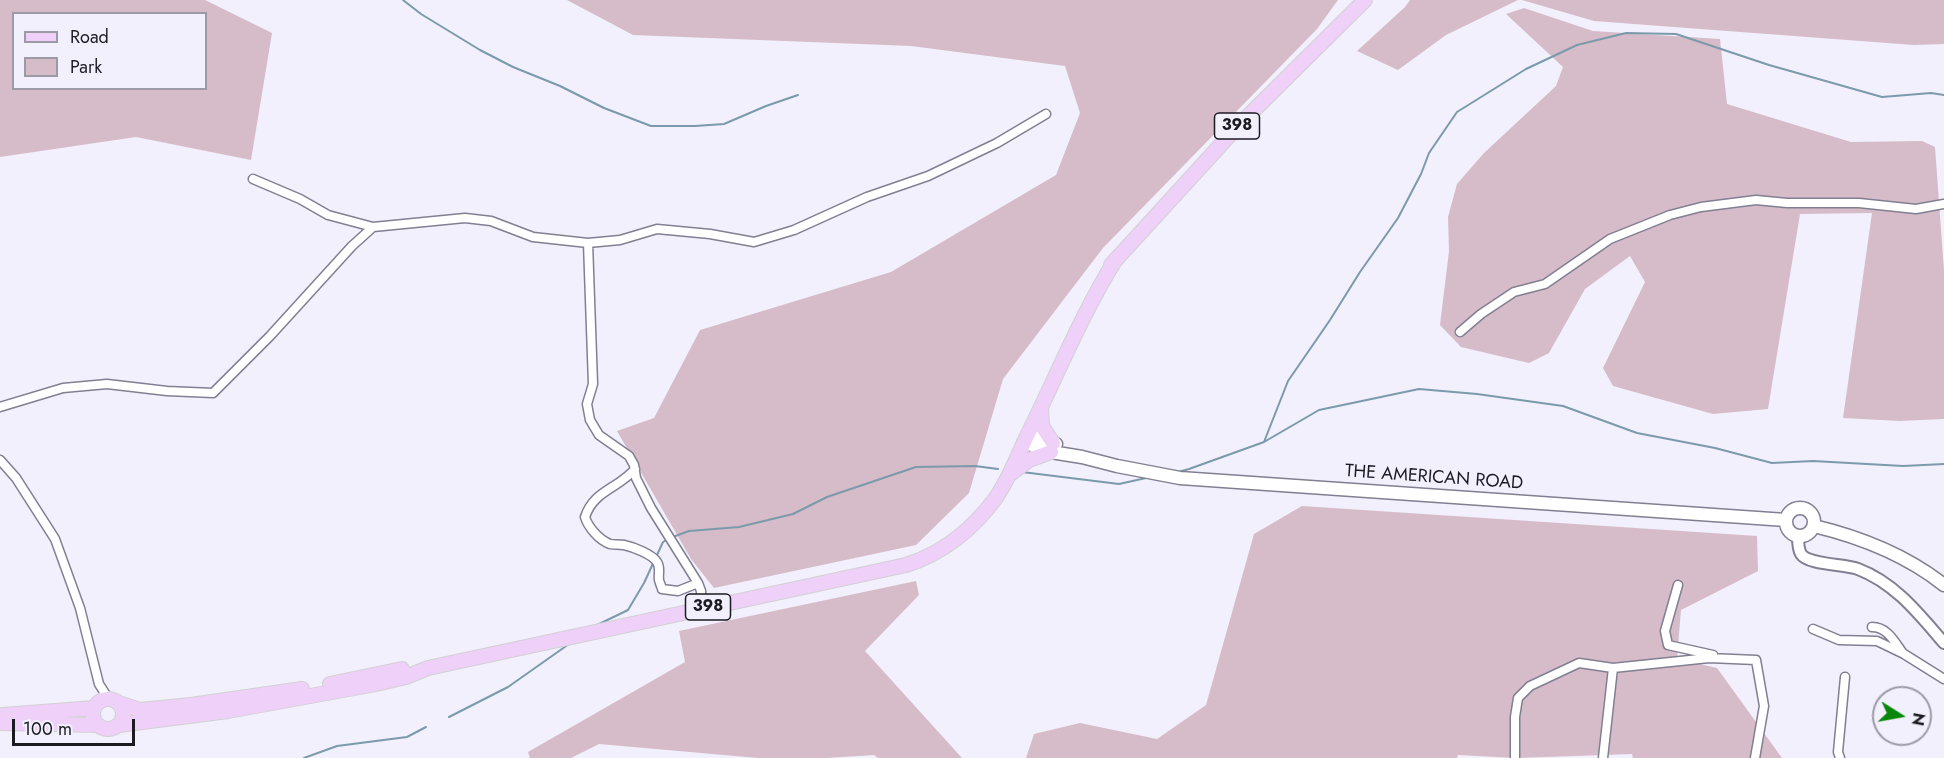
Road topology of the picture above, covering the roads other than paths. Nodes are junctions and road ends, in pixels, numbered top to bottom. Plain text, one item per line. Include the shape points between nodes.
1 (1365, 0) edge
2 (1046, 114) dead end
3 (253, 179) dead end
4 (1944, 204) edge
5 (373, 227) junction
6 (588, 243) junction
7 (1116, 259) junction
8 (1460, 332) dead end
9 (0, 407) edge
10 (1042, 407) junction
11 (1024, 437) junction
12 (1052, 448) junction
13 (0, 460) edge
14 (635, 469) junction
15 (1006, 479) junction
16 (976, 520) junction
17 (1786, 520) junction
18 (1814, 526) junction
19 (1798, 536) junction
20 (698, 583) junction
21 (1678, 585) dead end
22 (1944, 585) edge
23 (702, 609) junction
24 (1872, 627) dead end
25 (1813, 629) dead end
26 (1944, 644) edge
27 (1904, 654) junction
28 (1713, 658) junction
29 (1613, 668) junction
30 (1845, 677) dead end
31 (1944, 678) edge
32 (114, 700) junction
33 (227, 706) junction
34 (94, 708) junction
35 (0, 715) edge
36 (0, 723) edge
37 (97, 725) junction
38 (119, 725) junction
39 (1515, 758) edge
40 (1603, 758) edge
41 (1755, 758) edge
42 (1840, 758) edge

1 - 7 main road, 398 via 1238,126
2 - 6 street via 998,143 928,176 754,242 657,229 620,240
3 - 5 street via 328,215
4 - 8 street via 1916,209 1756,200 1701,207 1610,239 1545,284 1514,291
5 - 6 street via 465,218 490,221 533,237
5 - 9 street via 213,393 107,384 63,388
6 - 14 street via 593,384 587,404 590,420 599,435 629,456
7 - 10 main road, 398 via 1090,303
7 - 11 main road, 398 via 1082,302
10 - 11 main road, 398
10 - 12 main road via 1042,426
11 - 12 main road, THE AMERICAN ROAD
11 - 15 main road, 398
11 - 16 main road, 398
12 - 15 main road via 1022,464
12 - 17 main road, THE AMERICAN ROAD via 1147,472 1214,481
13 - 32 street via 55,539 80,608 99,684
14 - 20 street via 651,508
14 - 20 street via 592,500 585,517 587,524 611,544 624,545 654,559 660,569 662,589 678,591
15 - 16 main road, 398 via 998,496
16 - 23 main road, 398 via 942,550 924,560
17 - 18 main road via 1792,511 1803,509 1812,514
17 - 19 main road via 1788,530
18 - 19 main road via 1808,534
18 - 22 main road via 1848,534 1893,553
19 - 26 street via 1801,554 1809,560 1857,569 1899,593
20 - 23 street
21 - 28 street via 1665,631 1668,645
23 - 33 main road, 398
24 - 27 street via 1887,632
25 - 27 street via 1839,640 1877,641
27 - 31 street
28 - 29 street
28 - 41 street via 1756,660 1764,706
29 - 39 street via 1579,663 1524,690 1516,707
29 - 40 street
30 - 42 street
32 - 33 main road, 398 via 140,710
32 - 34 main road via 97,702
32 - 38 main road via 124,714
33 - 38 main road, 398
34 - 35 main road
34 - 37 main road
36 - 37 main road, 398
37 - 38 main road, 398 via 108,729

